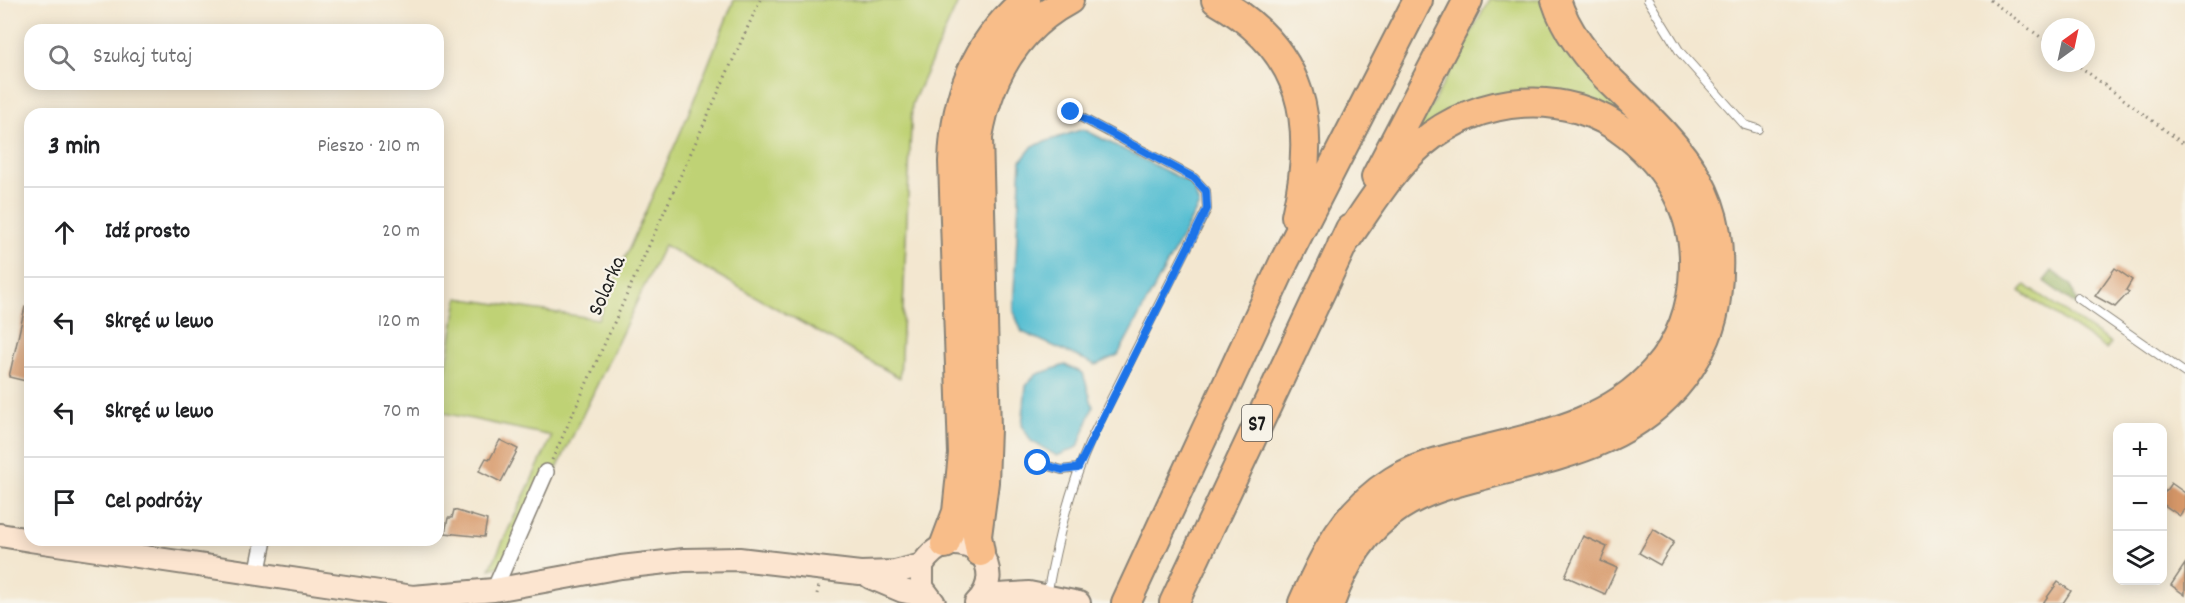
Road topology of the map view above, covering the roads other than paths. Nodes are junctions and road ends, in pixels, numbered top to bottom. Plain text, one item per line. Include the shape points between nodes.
1 (1026, 0) edge
2 (1069, 0) edge
3 (1215, 0) edge
4 (1418, 0) edge
5 (1468, 0) edge
6 (1556, 0) edge
7 (1648, 0) edge
8 (1071, 112) dead end
9 (1758, 129) dead end
10 (1342, 245) junction
11 (1284, 262) junction
12 (2078, 298) dead end
13 (2185, 373) edge
14 (1038, 463) dead end
15 (1078, 468) junction
16 (546, 472) road end
17 (0, 535) edge
18 (24, 539) edge
19 (945, 544) junction
20 (69, 546) edge
21 (263, 546) edge
22 (984, 561) junction
23 (922, 566) junction
24 (860, 573) junction
25 (258, 575) junction
26 (494, 590) junction
27 (1038, 595) junction
28 (930, 599) edge
29 (980, 600) edge
30 (1127, 600) edge
31 (1079, 603) edge
32 (1174, 603) edge
33 (1303, 603) edge
34 (1330, 603) edge

1 - 19 highway via 1001,24 979,55 964,86 957,121 954,162 963,454 957,512
2 - 22 highway via 1031,26 1007,55 989,90 979,128 986,429 977,536
3 - 11 highway via 1267,39 1288,70 1303,108 1305,172
4 - 11 highway, S7
5 - 10 highway, S7
6 - 34 highway via 1583,51 1664,131 1702,188 1711,208 1719,252 1716,301 1710,325 1690,368 1675,387 1621,432 1582,449 1445,485 1394,510 1358,545
7 - 9 lane via 1694,68 1745,125
8 - 15 lane via 1194,178 1206,191 1207,209
10 - 32 highway, S7
10 - 33 highway via 1406,159 1440,129 1496,105 1552,103 1597,116 1622,130 1660,166 1672,183 1691,230 1693,289 1678,339 1664,361 1624,400 1576,425 1441,460 1396,479 1357,509 1340,528
11 - 30 highway, S7
12 - 13 lane
14 - 15 lane via 1062,470
15 - 27 lane
16 - 26 street
17 - 18 street
19 - 22 street via 959,543
19 - 23 street
20 - 25 street
21 - 25 street
22 - 27 street
22 - 29 street via 989,584
23 - 24 street
23 - 28 street via 920,577
24 - 26 street via 739,559 684,560
24 - 28 street
25 - 26 street via 412,597
27 - 29 street
27 - 31 street

